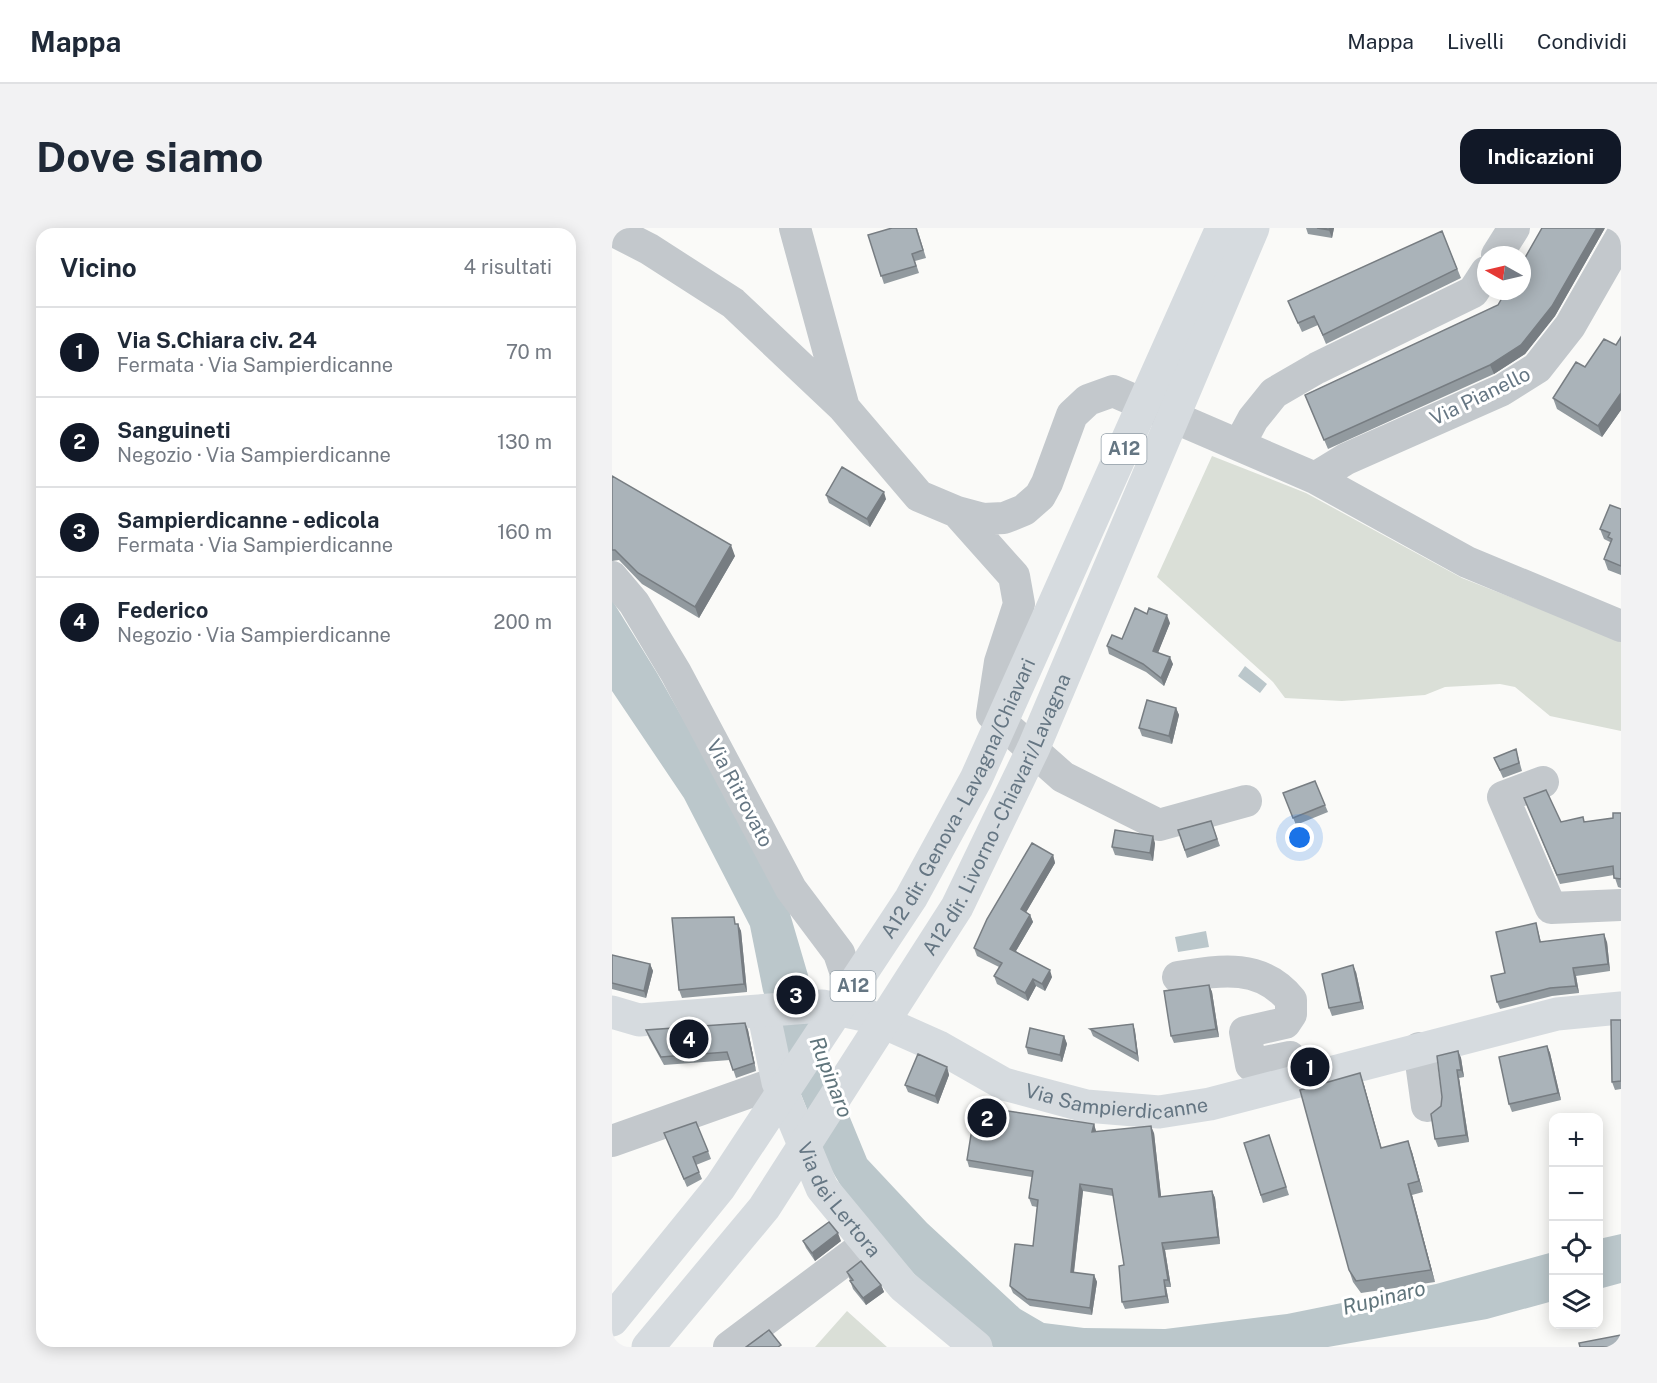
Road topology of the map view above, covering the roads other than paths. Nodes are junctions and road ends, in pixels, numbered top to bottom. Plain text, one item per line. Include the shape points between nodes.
1 (795, 228) edge
2 (1222, 228) edge
3 (1253, 228) edge
4 (1514, 228) edge
5 (612, 230) edge
6 (1621, 237) edge
7 (1503, 246) edge
8 (1216, 280) junction
9 (1477, 286) edge
10 (844, 408) junction
11 (1239, 444) junction
12 (1315, 478) junction
13 (957, 512) junction
14 (612, 577) edge
15 (1621, 626) edge
16 (1543, 782) dead end
17 (1246, 801) dead end
18 (1621, 905) edge
19 (1178, 977) dead end
20 (1621, 1008) edge
21 (763, 1011) junction
22 (612, 1012) edge
23 (859, 1013) junction
24 (1419, 1048) junction
25 (1308, 1077) junction
26 (778, 1082) junction
27 (1427, 1106) dead end
28 (612, 1142) edge
29 (868, 1243) junction
30 (612, 1320) edge
31 (648, 1347) edge
32 (729, 1347) edge
33 (976, 1347) edge

1 - 10 street
2 - 8 main road, A12 dir. Genova - Lavagna/Chiavari / A12
3 - 8 main road, A12 dir. Livorno - Chiavari/Lavagna / A12
4 - 7 street
5 - 10 street via 733,303
6 - 12 street, Via Pianello via 1570,326 1537,368 1502,390 1346,459
8 - 30 main road, A12 dir. Genova - Lavagna/Chiavari / A12 via 976,779 911,898 720,1187
8 - 31 main road, A12 dir. Livorno - Chiavari/Lavagna / A12 via 1034,747 957,907 764,1208
9 - 11 street via 1473,292 1274,393
10 - 13 street via 919,496
11 - 12 street
11 - 13 street via 1113,391 1088,399 1072,415 1047,483 1040,496 1024,510 1004,518 983,519
12 - 15 street via 1467,562
13 - 17 street via 1014,576 1020,604 1000,662 992,714 1063,777 1159,825
14 - 23 street, Via Ritrovato via 634,603 676,673 791,889 839,953
16 - 18 street via 1503,797 1551,908
19 - 25 street via 1234,971 1264,976 1280,986 1291,1000 1291,1014 1285,1023 1245,1032 1251,1065 1290,1057
20 - 24 main road, Via Sampierdicanne via 1557,1014
21 - 22 main road, Via Sampierdicanne via 639,1020
21 - 23 main road, Via Sampierdicanne via 822,1006
21 - 26 main road, Via dei Lertora
23 - 25 main road, Via Sampierdicanne via 939,1047 1004,1084 1086,1106 1159,1112 1210,1104
24 - 25 main road, Via Sampierdicanne
24 - 27 street
26 - 28 street
26 - 29 main road, Via dei Lertora via 822,1188
29 - 32 street
29 - 33 main road, Via dei Lertora via 903,1286

